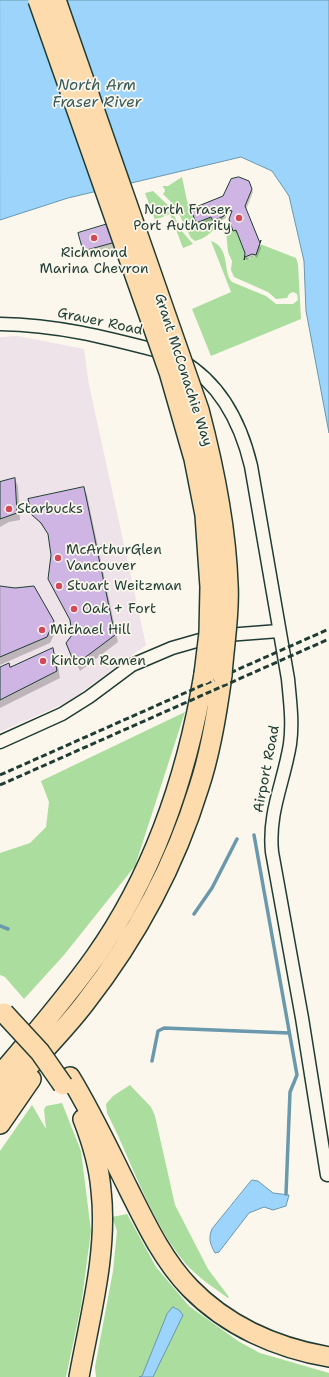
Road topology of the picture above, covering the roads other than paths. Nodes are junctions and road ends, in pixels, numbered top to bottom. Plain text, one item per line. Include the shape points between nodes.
1 (38, 0) edge
2 (56, 0) edge
3 (0, 324) edge
4 (189, 365) joint
5 (279, 631) junction
6 (213, 674) junction
7 (0, 742) edge
8 (62, 1000) junction
9 (2, 1011) edge
10 (69, 1023) junction
11 (0, 1053) edge
12 (0, 1074) edge
13 (67, 1081) junction
14 (0, 1098) edge
15 (0, 1124) edge
16 (327, 1175) dead end
17 (329, 1357) edge
18 (79, 1377) edge

1 - 6 main road, Grant McConachie Way, bridge via 169,372 194,459 205,515
2 - 6 main road, Grant McConachie Way, bridge via 197,403 211,457 222,513 228,585
3 - 4 street, Grauer Road via 33,324 77,330 172,354
4 - 5 street, Airport Road via 219,393 246,442
5 - 7 street via 214,636 172,648 132,665 62,714
5 - 16 street, Airport Road via 288,679 292,726 273,813 271,846
6 - 8 main road, Grant McConachie Way via 172,807 156,849 110,933
6 - 10 main road, Grant McConachie Way via 216,716 201,780 173,855 152,900 128,942
8 - 11 main road
8 - 12 main road, Grant McConachie Way
9 - 13 main road via 35,1035 58,1060
10 - 14 main road, Grant McConachie Way
10 - 15 main road
13 - 17 main road via 96,1124 167,1259 190,1288 220,1314 255,1334 293,1349
13 - 18 main road via 94,1150 103,1208 99,1270

